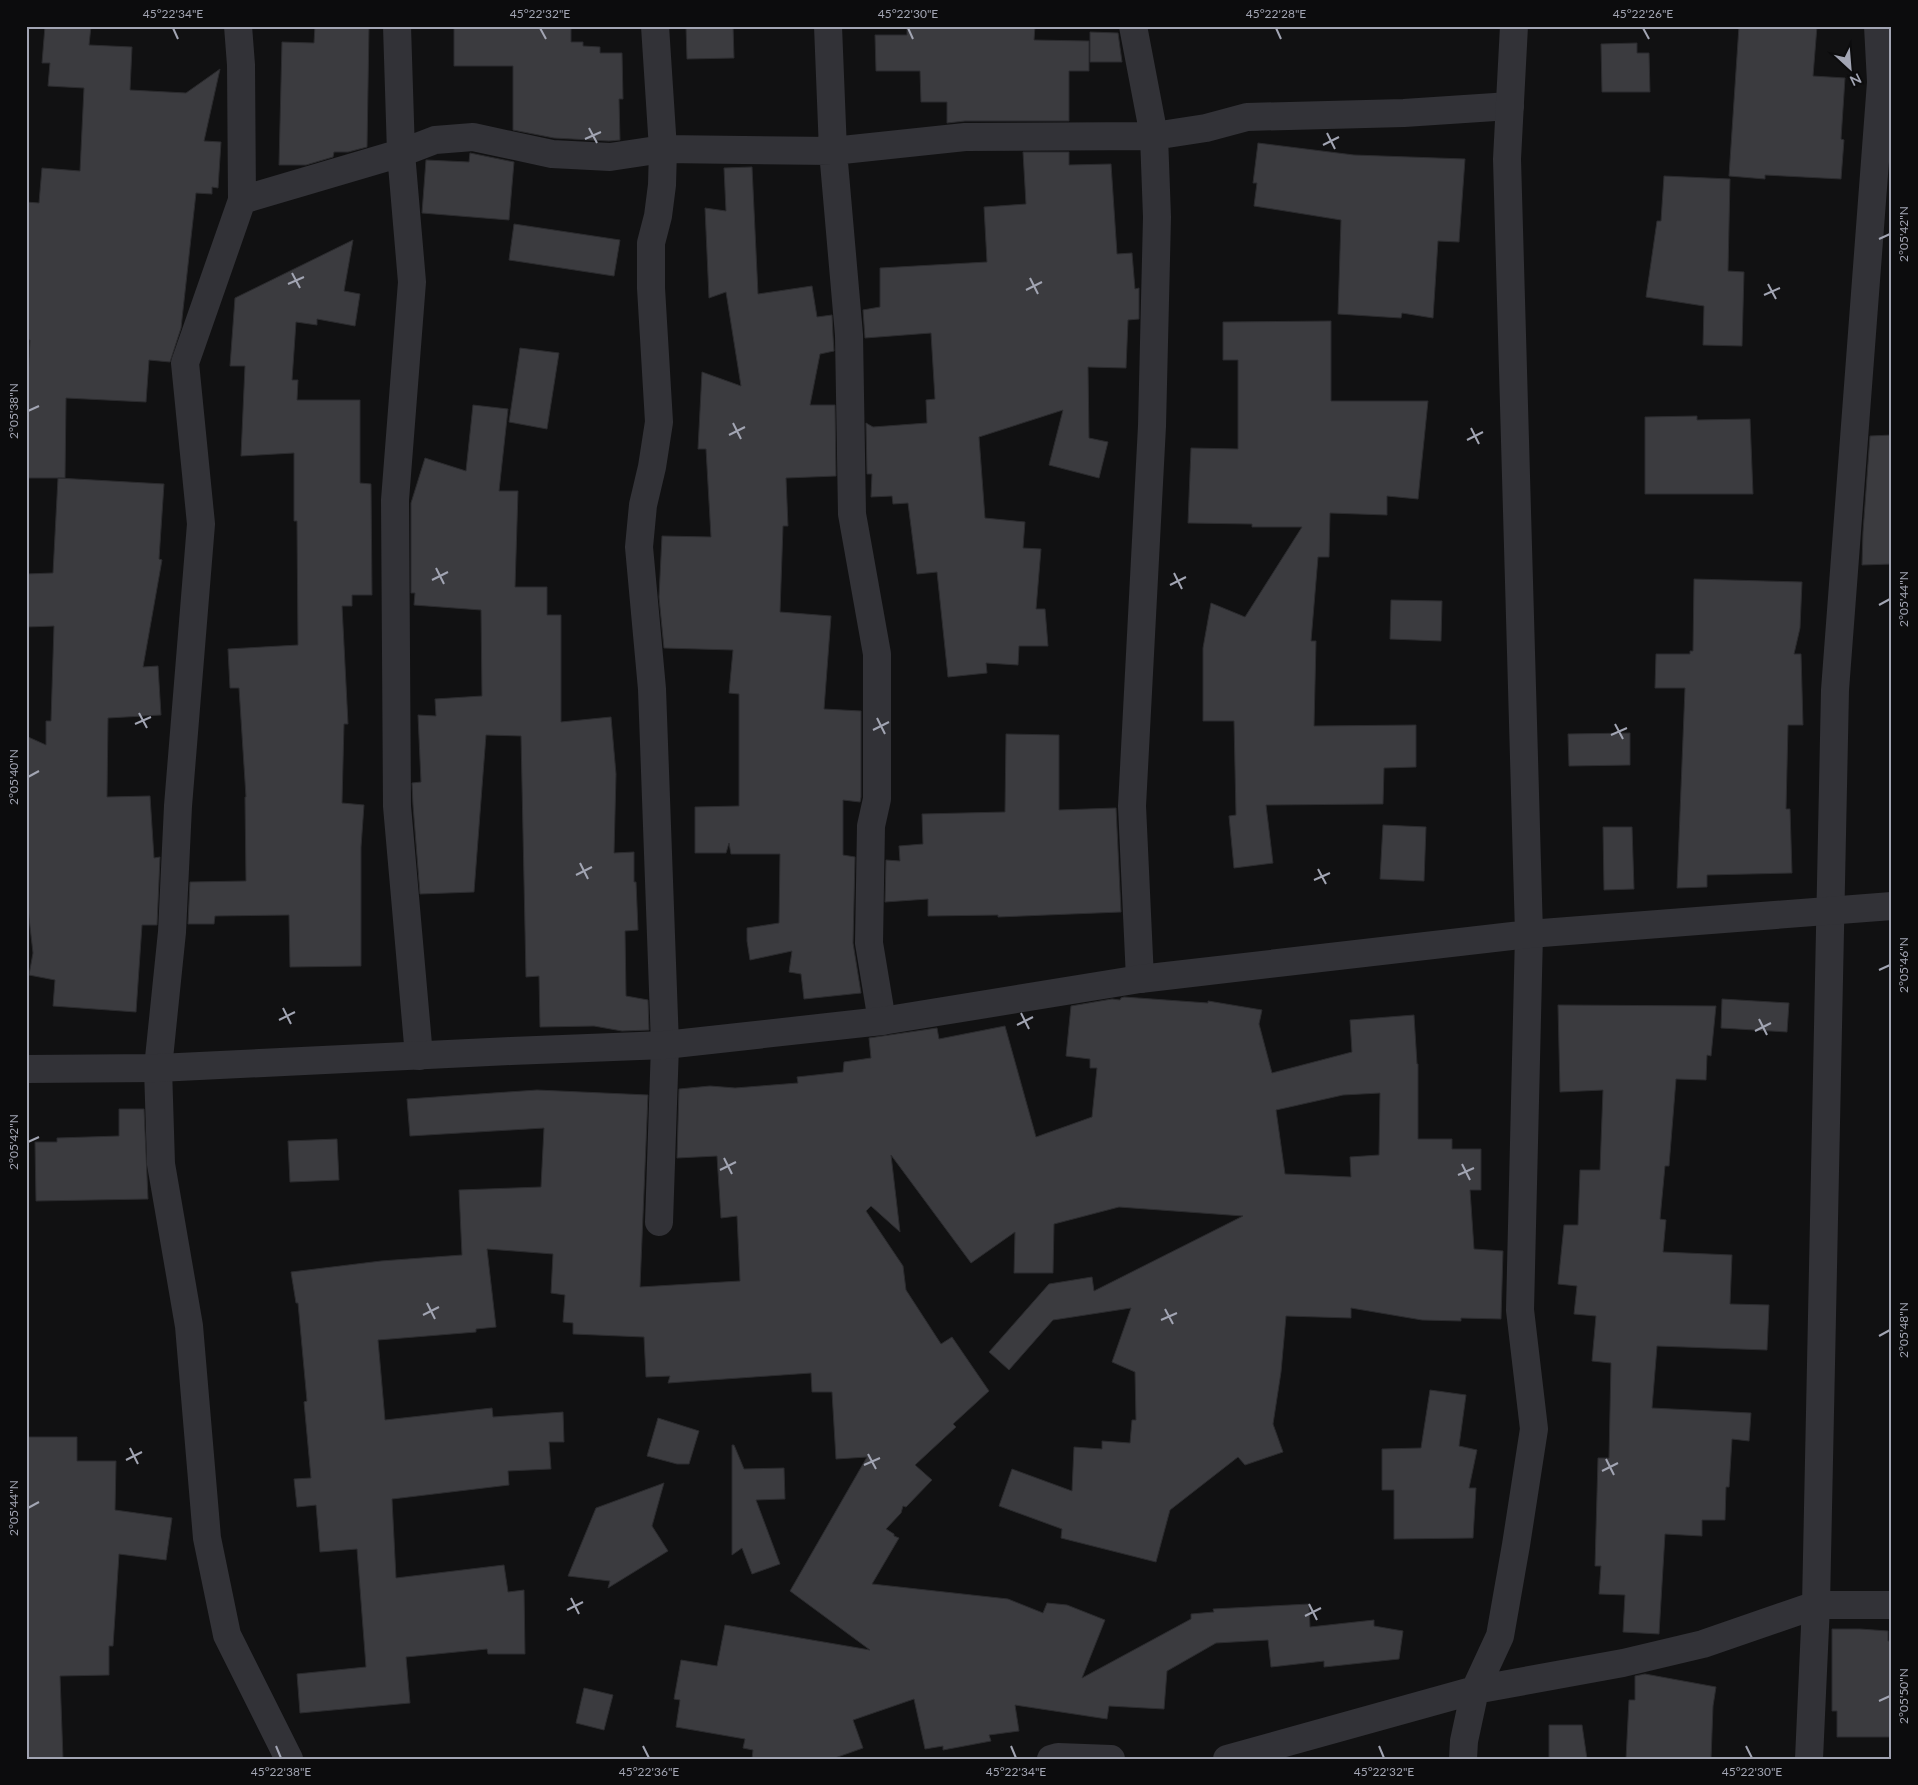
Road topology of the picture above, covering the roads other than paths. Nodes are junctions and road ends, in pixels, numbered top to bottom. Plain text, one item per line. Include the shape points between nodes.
1 (238, 26) edge
2 (397, 26) edge
3 (655, 26) edge
4 (828, 26) edge
5 (1133, 26) edge
6 (1514, 26) edge
7 (1878, 26) edge
8 (1510, 106) junction
9 (1154, 136) junction
10 (663, 149) junction
11 (833, 151) junction
12 (400, 153) junction
13 (242, 200) junction
14 (1892, 906) edge
15 (1831, 910) junction
16 (1529, 934) junction
17 (1140, 979) junction
18 (882, 1021) junction
19 (665, 1045) junction
20 (419, 1056) junction
21 (158, 1068) junction
22 (26, 1069) edge
23 (660, 1222) dead end
24 (1816, 1605) junction
25 (1892, 1605) edge
26 (1475, 1690) junction
27 (289, 1759) edge
28 (1051, 1759) edge
29 (1111, 1759) edge
30 (1227, 1759) edge
31 (1462, 1759) edge
32 (1809, 1759) edge

1 - 13 street
2 - 12 street
3 - 10 street
4 - 11 street
5 - 9 street
6 - 8 street
7 - 15 street via 1881,82 1835,690
8 - 9 street via 1404,113 1247,116 1206,128
8 - 16 street via 1507,159
9 - 11 street via 965,137
9 - 17 street via 1157,217 1152,426 1132,806
10 - 11 street
10 - 12 street via 610,157 552,154 473,137 435,140
10 - 19 street via 662,185 651,243 660,422 643,505 639,547 652,689
11 - 18 street via 849,335 852,514 878,654 877,799 871,826 869,943
12 - 13 street
12 - 20 street via 412,282 395,500 397,806
13 - 21 street via 185,363 201,524 178,806 172,932
14 - 15 street
15 - 16 street
15 - 24 street
16 - 17 street
16 - 26 street via 1520,1310 1534,1429 1500,1636
17 - 18 street
18 - 19 street
19 - 20 street
19 - 23 street
20 - 21 street
21 - 22 street
21 - 27 street via 161,1164 189,1326 207,1538 227,1635
24 - 25 street
24 - 26 street via 1703,1644
24 - 32 street
26 - 30 street
26 - 31 street
28 - 29 street

